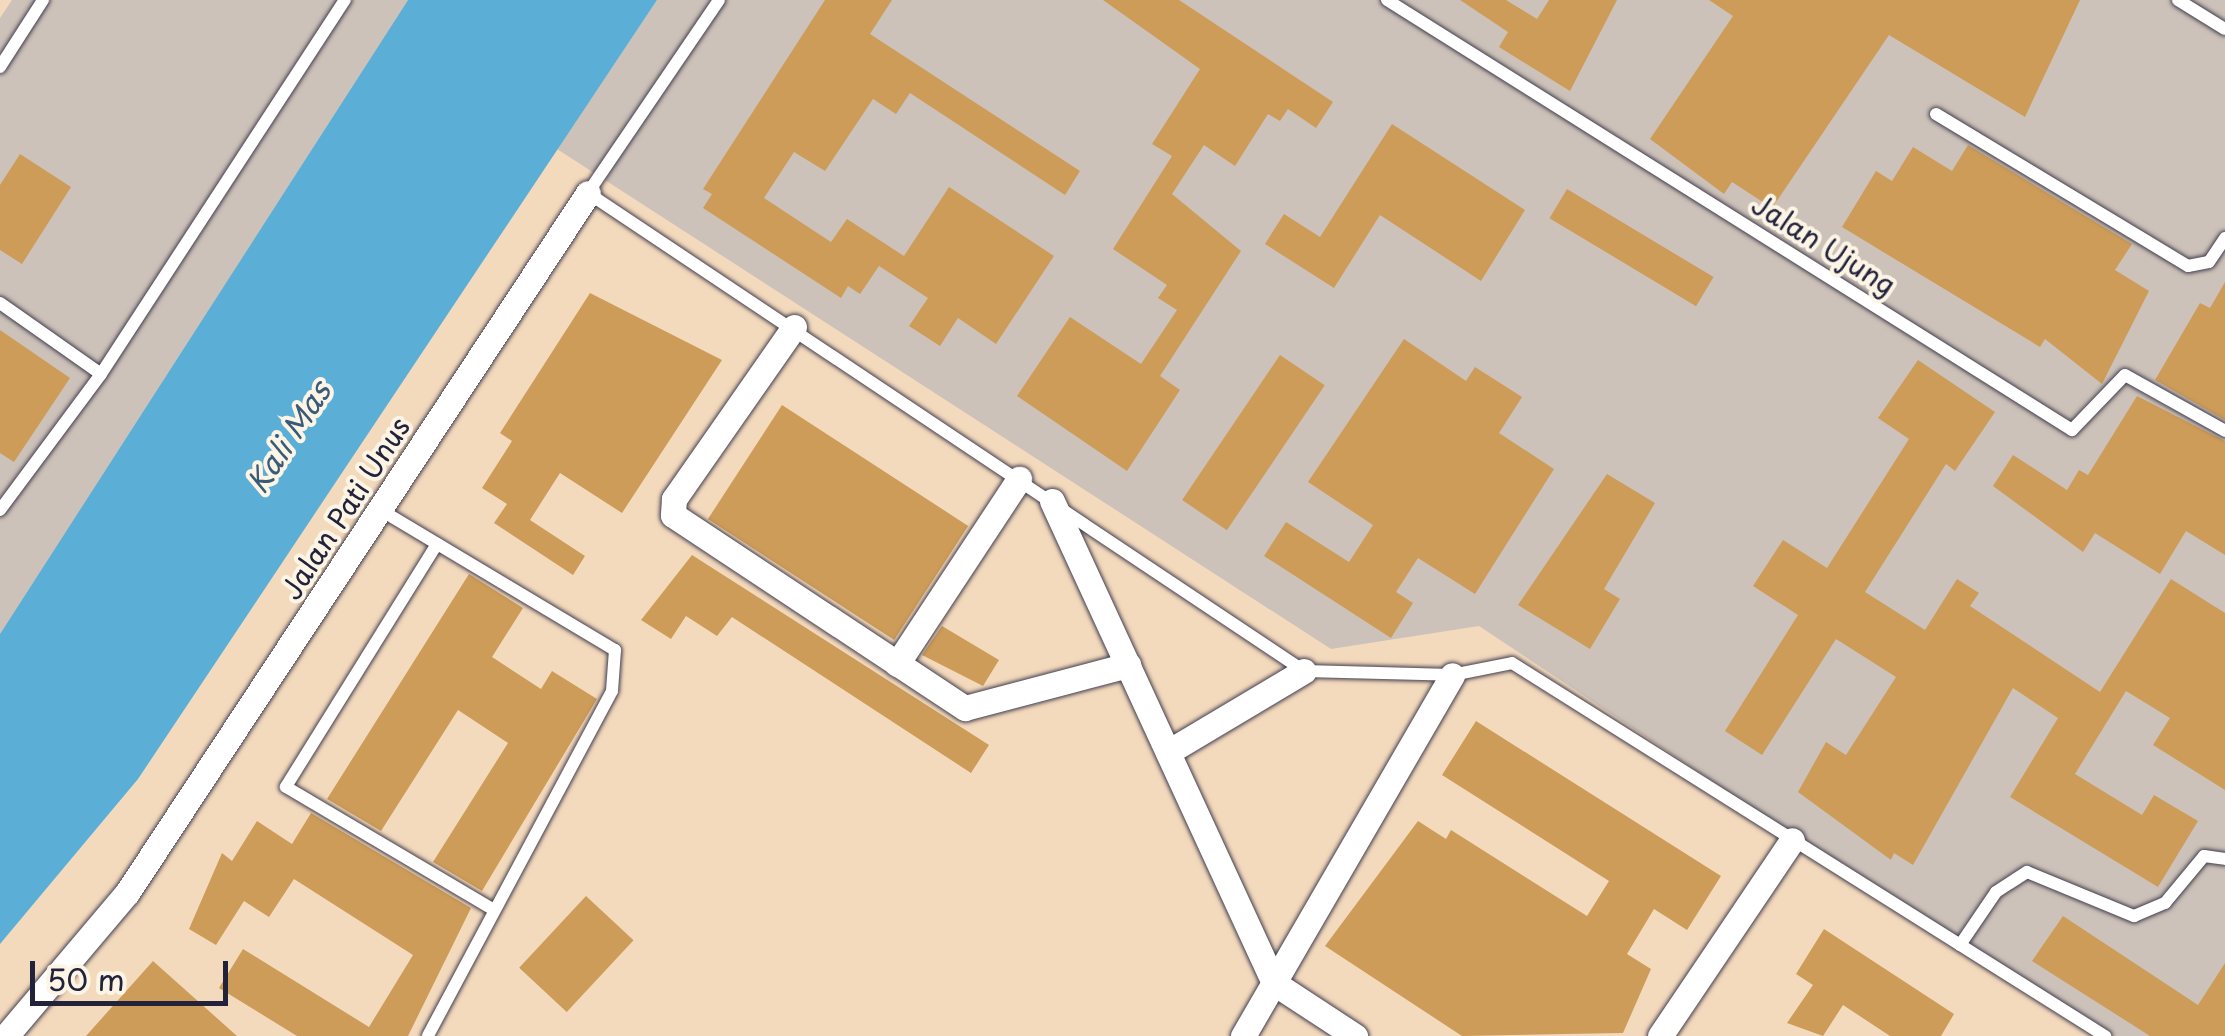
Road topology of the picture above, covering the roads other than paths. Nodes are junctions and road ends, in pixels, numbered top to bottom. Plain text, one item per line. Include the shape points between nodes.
1 (44, 0) edge
2 (345, 0) edge
3 (719, 0) edge
4 (1388, 0) edge
5 (2178, 0) edge
6 (2225, 28) edge
7 (0, 68) edge
8 (1936, 114) dead end
9 (588, 193) junction
10 (2225, 238) edge
11 (0, 303) edge
12 (794, 327) junction
13 (101, 374) junction
14 (2225, 431) edge
15 (1019, 479) junction
16 (1052, 502) junction
17 (379, 509) junction
18 (0, 510) edge
19 (437, 544) junction
20 (897, 664) junction
21 (1128, 665) junction
22 (1304, 671) junction
23 (1452, 674) junction
24 (1168, 752) junction
25 (1792, 840) junction
26 (2225, 860) edge
27 (491, 908) junction
28 (1960, 945) junction
29 (1274, 983) junction
30 (6, 1036) edge
31 (428, 1036) edge
32 (1242, 1036) edge
33 (1355, 1036) edge
34 (1660, 1036) edge
35 (2105, 1036) edge

1 - 7 lane
2 - 13 lane
3 - 9 lane, Jalan Pati Unus
4 - 14 lane, Jalan Ujung via 2072,430 2124,375
5 - 6 lane
8 - 10 lane via 2188,266 2209,262
9 - 12 lane
9 - 17 street, Jalan Pati Unus
11 - 13 lane
12 - 15 lane
12 - 20 street via 674,499 673,515
13 - 18 lane
15 - 16 lane
15 - 20 street
16 - 21 street
16 - 22 lane
17 - 19 lane
17 - 30 street, Jalan Pati Unus via 126,893
19 - 27 lane via 616,650 612,691
19 - 27 lane via 286,787
20 - 21 street via 965,708
21 - 24 street
22 - 23 lane
22 - 24 street
23 - 25 lane via 1512,663
23 - 29 street
24 - 29 street
25 - 28 lane
25 - 34 street
26 - 28 lane via 2204,856 2166,903 2134,916 2027,872 1996,892
27 - 31 lane
28 - 35 lane
29 - 32 street
29 - 33 street

